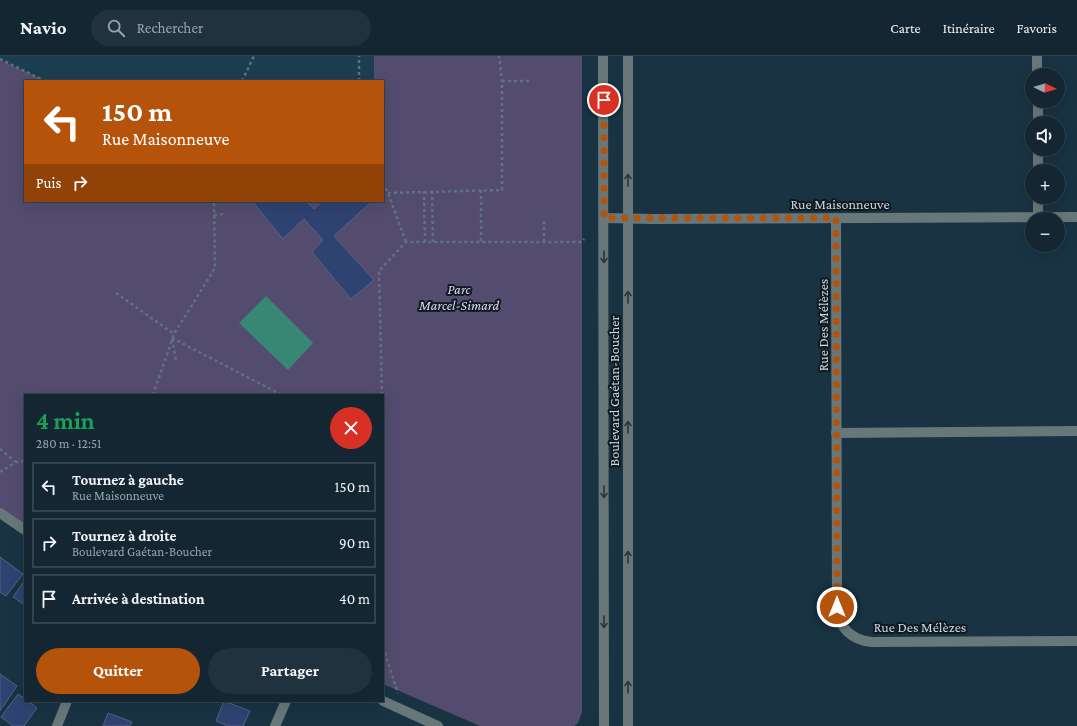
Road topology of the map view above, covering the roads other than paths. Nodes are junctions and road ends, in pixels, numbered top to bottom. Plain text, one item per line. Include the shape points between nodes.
1 (603, 56) edge
2 (628, 56) edge
3 (1037, 56) edge
4 (1037, 68) edge
5 (1065, 217) edge
6 (1077, 217) edge
7 (604, 218) junction
8 (836, 218) junction
9 (1025, 218) edge
10 (628, 219) junction
11 (1077, 431) edge
12 (836, 433) junction
13 (0, 513) edge
14 (24, 529) edge
15 (1077, 641) edge
16 (384, 701) edge
17 (67, 702) edge
18 (286, 702) edge
19 (57, 726) edge
20 (275, 726) edge
21 (438, 726) edge
22 (604, 726) edge
23 (628, 726) edge

1 - 7 street, Boulevard Gaétan-Boucher
10 -> 2 street, Boulevard Gaétan-Boucher
3 - 4 street
5 - 6 street, Rue Maisonneuve
7 - 10 street, Rue Maisonneuve
7 -> 22 street, Boulevard Gaétan-Boucher
8 - 9 street, Rue Maisonneuve
8 - 10 street, Rue Maisonneuve
8 - 12 street, Rue Des Mélèzes
23 -> 10 street, Boulevard Gaétan-Boucher
11 - 12 street
12 - 15 street, Rue Des Mélèzes via 837,607 842,624 850,634 860,640 872,642
13 - 14 street
16 - 21 street
17 - 19 street
18 - 20 street

